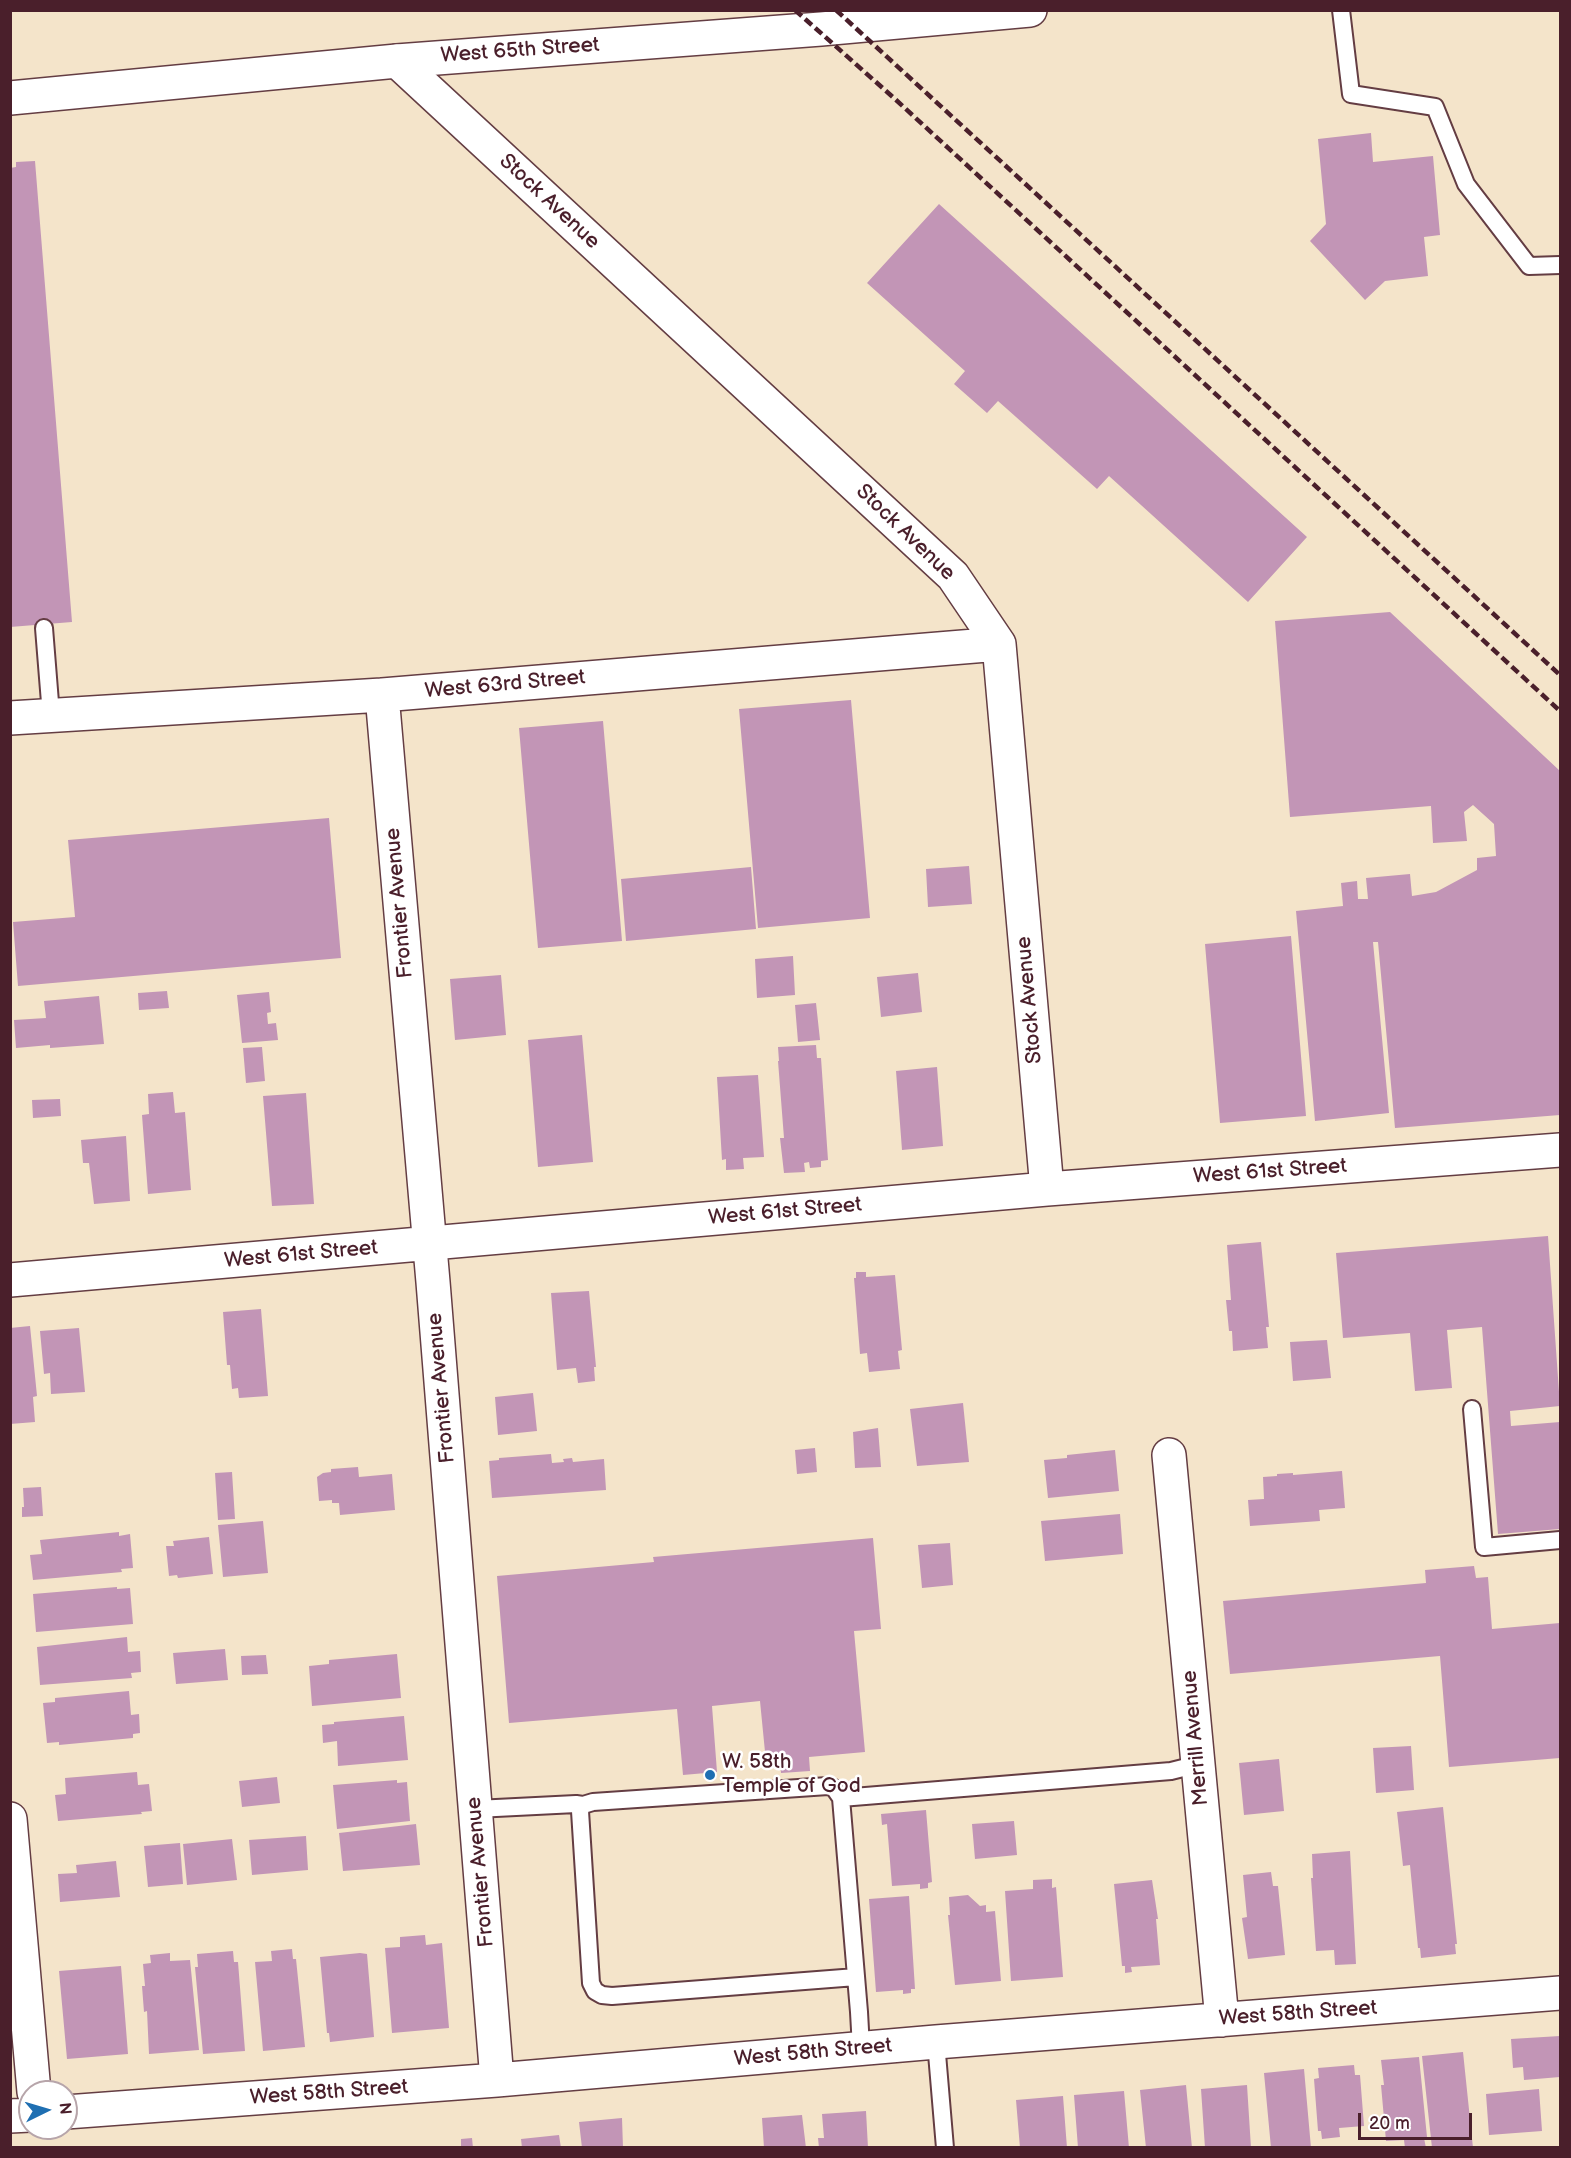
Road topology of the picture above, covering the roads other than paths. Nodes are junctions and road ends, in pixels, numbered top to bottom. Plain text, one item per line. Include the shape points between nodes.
1 (1030, 10) edge
2 (1341, 10) edge
3 (397, 61) junction
4 (10, 98) edge
5 (1560, 265) edge
6 (44, 628) dead end
7 (999, 645) junction
8 (382, 695) junction
9 (51, 715) junction
10 (10, 718) edge
11 (1560, 1150) edge
12 (1047, 1189) junction
13 (430, 1244) junction
14 (10, 1280) edge
15 (1472, 1409) dead end
16 (1169, 1455) dead end
17 (1560, 1540) edge
18 (1199, 1764) junction
19 (841, 1798) junction
20 (584, 1805) junction
21 (476, 1809) junction
22 (10, 1819) edge
23 (856, 1977) junction
24 (1560, 1993) edge
25 (1222, 2020) junction
26 (936, 2042) junction
27 (861, 2048) junction
28 (33, 2080) edge
29 (497, 2080) junction
30 (78, 2111) edge
31 (945, 2148) edge

1 - 3 street, West 65th Street
2 - 5 lane via 1351,94 1435,107 1466,184 1529,266
3 - 4 street, West 65th Street
3 - 7 street, Stock Avenue via 953,576
6 - 9 lane
7 - 8 street, West 63rd Street
7 - 12 street, Stock Avenue
8 - 9 street, West 63rd Street
8 - 13 street, Frontier Avenue
9 - 10 street, West 63rd Street
11 - 12 street, West 61st Street
12 - 13 street, West 61st Street
13 - 14 street, West 61st Street
13 - 21 street, Frontier Avenue
15 - 17 lane via 1484,1547
16 - 18 street, Merrill Avenue
18 - 19 lane via 1171,1771
18 - 25 street, Merrill Avenue
19 - 20 lane via 828,1785
19 - 23 lane
20 - 21 lane
20 - 23 lane via 579,1811 591,1983 595,1991 612,1996
21 - 29 street, Frontier Avenue
22 - 28 street
23 - 27 lane
24 - 25 street, West 58th Street
25 - 26 street, West 58th Street
26 - 27 street, West 58th Street
26 - 31 lane
27 - 29 street, West 58th Street
29 - 30 street, West 58th Street

